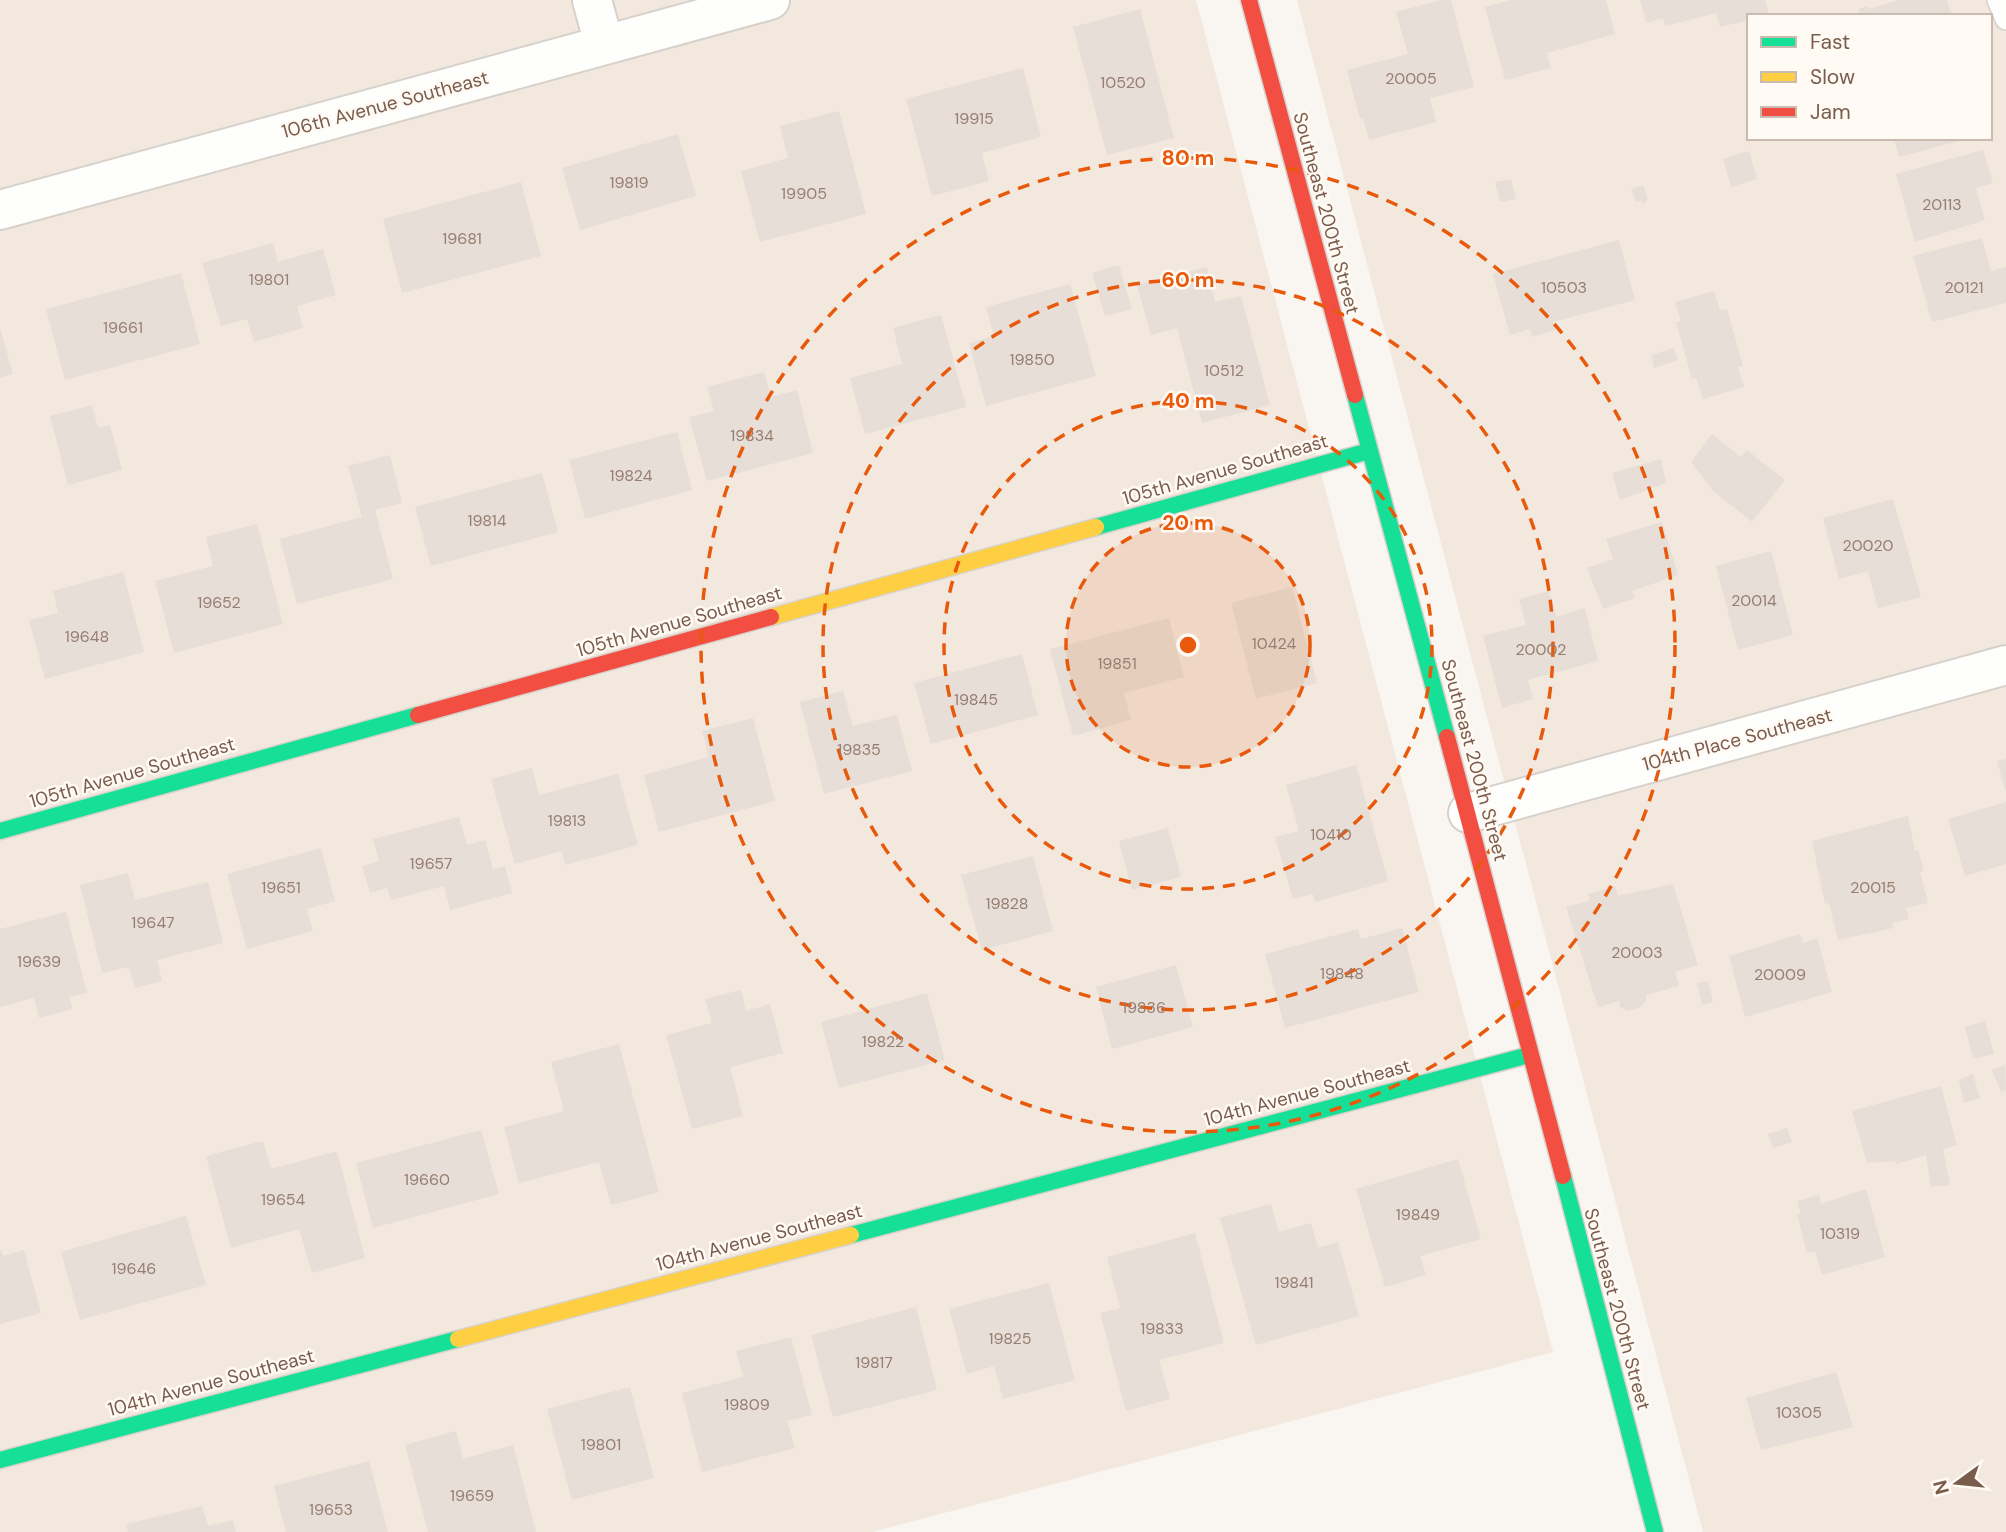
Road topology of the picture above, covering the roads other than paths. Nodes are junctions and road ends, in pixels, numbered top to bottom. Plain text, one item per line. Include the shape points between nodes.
1 (593, 0) edge
2 (770, 0) edge
3 (1249, 0) edge
4 (1998, 0) edge
5 (2006, 19) edge
6 (604, 44) junction
7 (0, 210) edge
8 (1369, 451) junction
9 (2006, 665) edge
10 (1468, 813) junction
11 (0, 831) edge
12 (1529, 1055) junction
13 (0, 1460) edge
14 (1655, 1532) edge

1 - 6 street
2 - 6 street, 106th Avenue Southeast
3 - 8 street, Southeast 200th Street
4 - 5 lane
6 - 7 street, 106th Avenue Southeast
8 - 10 street, Southeast 200th Street
8 - 11 street, 105th Avenue Southeast
9 - 10 street, 104th Place Southeast
10 - 12 street, Southeast 200th Street
12 - 13 street, 104th Avenue Southeast
12 - 14 street, Southeast 200th Street

